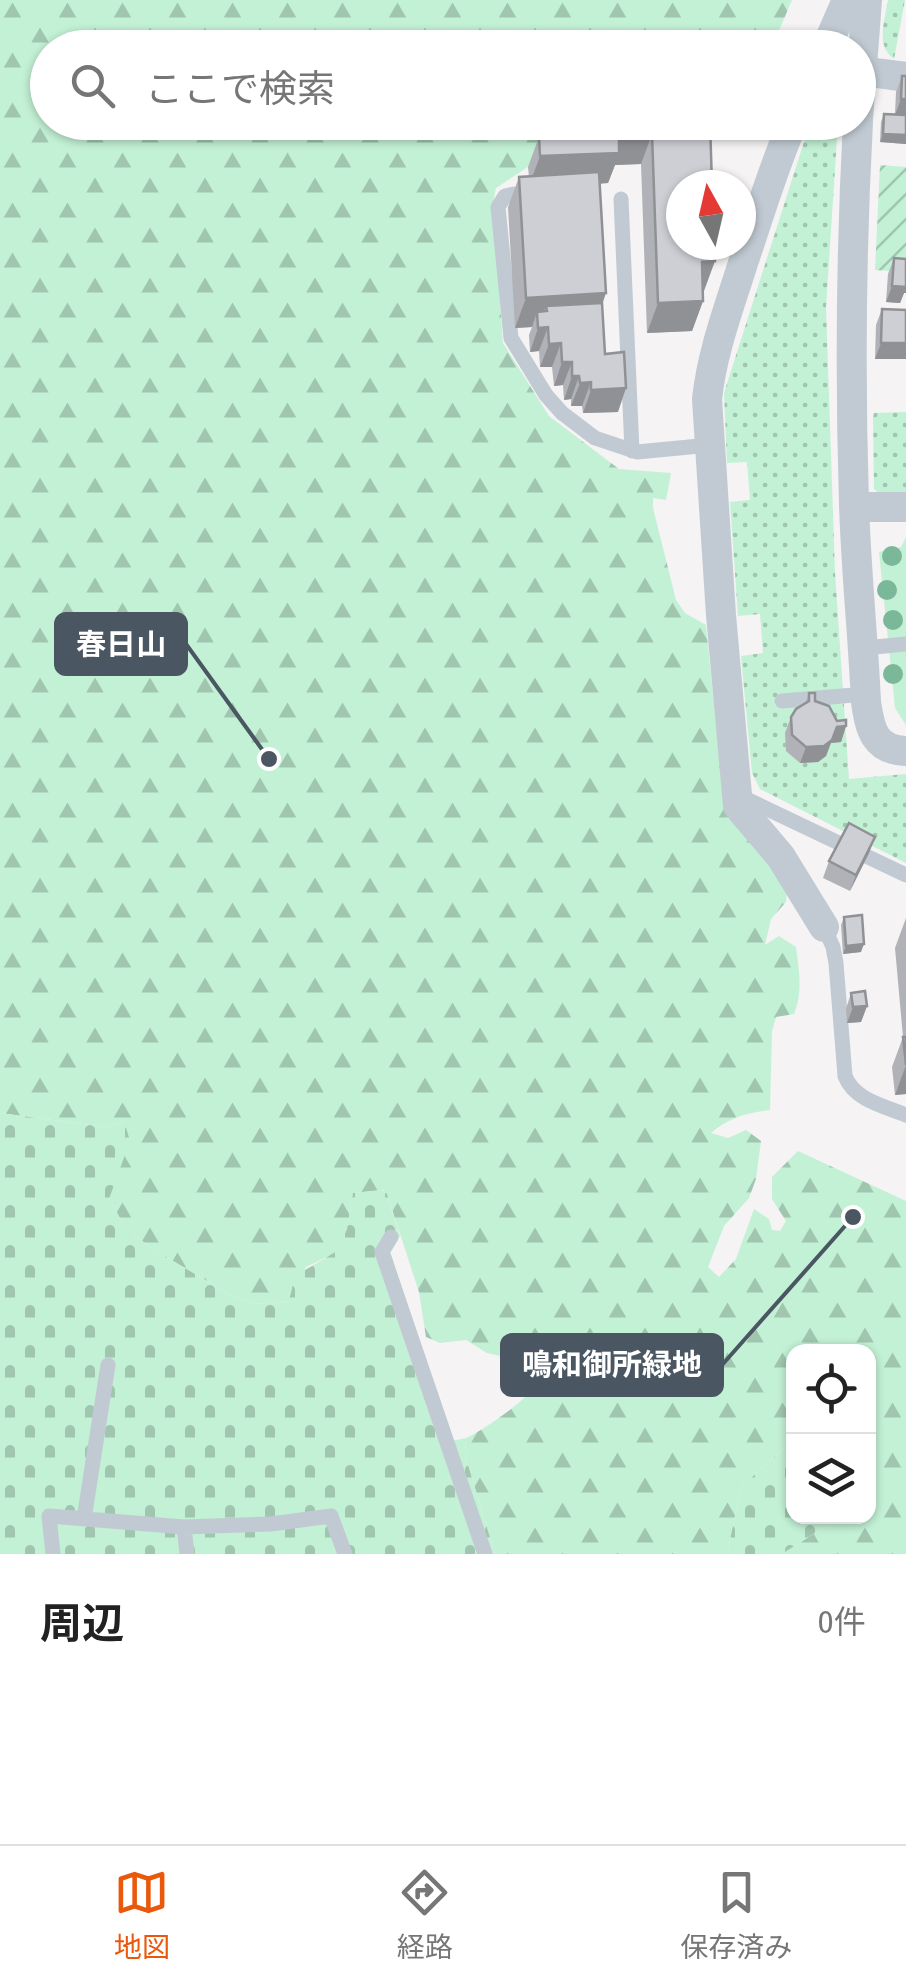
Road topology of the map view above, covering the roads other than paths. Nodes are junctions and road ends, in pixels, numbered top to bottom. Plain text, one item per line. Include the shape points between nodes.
1 (847, 0) edge
2 (867, 0) edge
3 (834, 30) edge
4 (864, 30) edge
5 (876, 73) edge
6 (906, 77) edge
7 (785, 140) edge
8 (857, 140) edge
9 (621, 199) dead end
10 (546, 208) edge
11 (710, 446) junction
12 (632, 451) junction
13 (854, 507) junction
14 (906, 507) edge
15 (906, 644) edge
16 (864, 648) junction
17 (866, 694) junction
18 (782, 701) dead end
19 (906, 751) edge
20 (736, 794) junction
21 (906, 875) edge
22 (824, 927) joint
23 (906, 1116) edge
24 (391, 1237) dead end
25 (108, 1365) dead end
26 (84, 1518) junction
27 (184, 1527) junction
28 (54, 1554) edge
29 (187, 1554) edge
30 (345, 1554) edge
31 (486, 1554) edge

1 - 3 street
2 - 4 street
5 - 6 street
7 - 11 street via 710,369
8 - 13 street
9 - 12 lane
10 - 12 lane via 514,194 498,207 510,338 562,412 595,438
11 - 12 lane
11 - 20 street
13 - 14 street
13 - 16 street
15 - 16 lane
16 - 17 street
17 - 18 lane
17 - 19 street via 876,740
20 - 21 lane
20 - 22 street
22 - 23 lane via 834,947 849,1086
24 - 31 lane via 382,1252
25 - 26 lane
26 - 27 lane
26 - 28 lane via 49,1516
27 - 29 lane
27 - 30 lane via 331,1516

